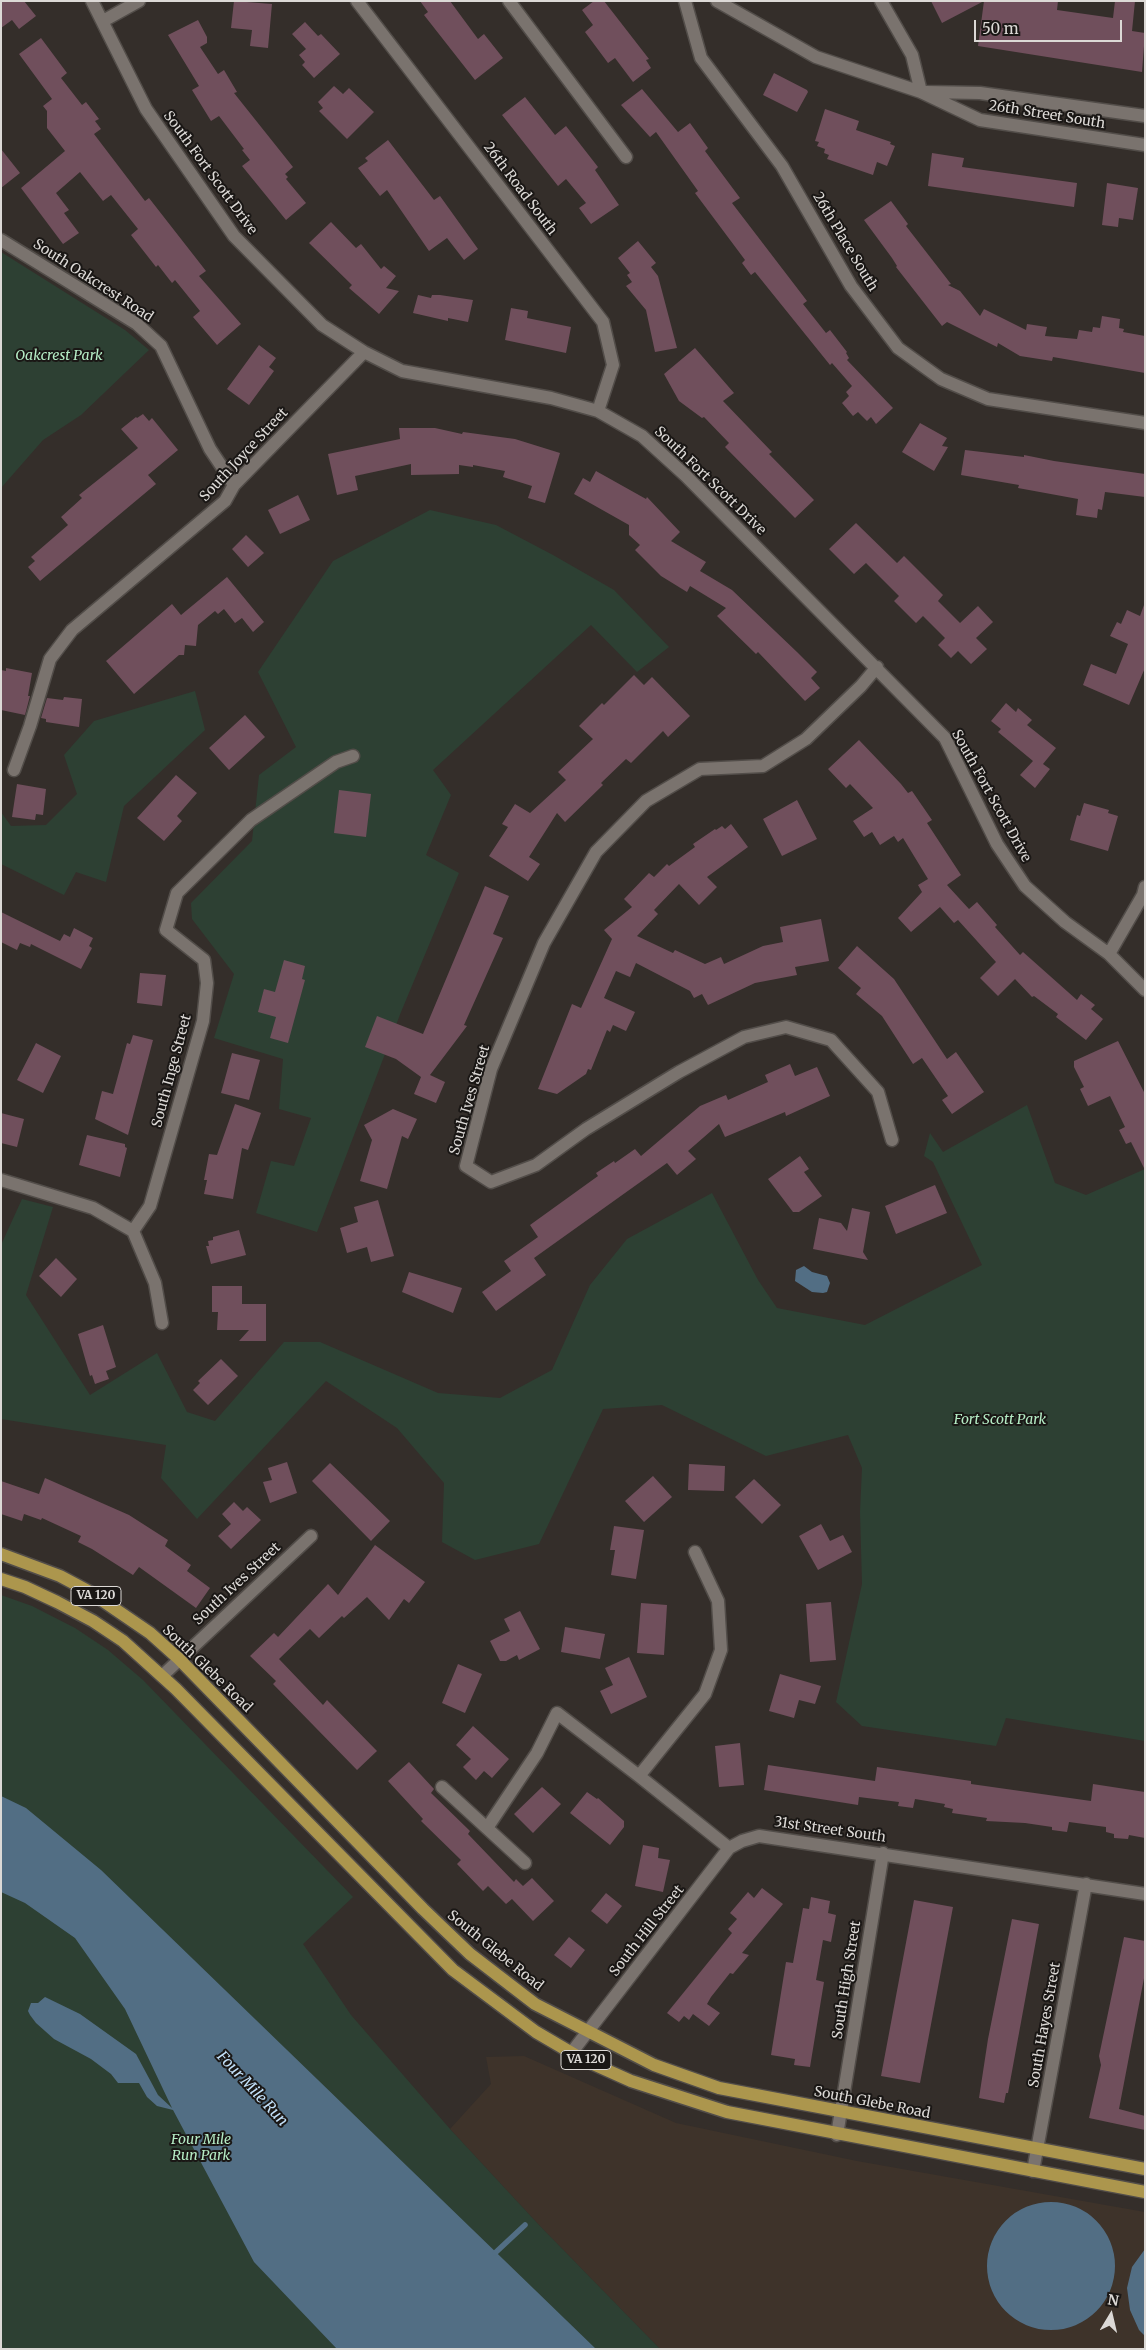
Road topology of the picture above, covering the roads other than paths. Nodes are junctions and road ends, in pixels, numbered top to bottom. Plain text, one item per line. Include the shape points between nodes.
1 (92, 1) edge
2 (139, 1) edge
3 (357, 1) edge
4 (509, 1) edge
5 (685, 1) edge
6 (717, 1) edge
7 (881, 1) edge
8 (103, 21) junction
9 (921, 92) junction
10 (1145, 116) edge
11 (1145, 145) edge
12 (626, 157) dead end
13 (1, 240) edge
14 (364, 352) junction
15 (598, 411) junction
16 (1145, 423) edge
17 (234, 485) junction
18 (877, 667) junction
19 (353, 756) dead end
20 (14, 770) dead end
21 (1145, 887) edge
22 (1109, 954) junction
23 (1145, 990) edge
24 (892, 1140) dead end
25 (1, 1180) edge
26 (133, 1231) junction
27 (162, 1323) dead end
28 (311, 1536) dead end
29 (695, 1552) dead end
30 (1, 1554) edge
31 (1, 1579) edge
32 (179, 1658) junction
33 (162, 1676) junction
34 (639, 1776) junction
35 (442, 1787) dead end
36 (487, 1828) junction
37 (729, 1848) junction
38 (883, 1853) junction
39 (525, 1863) dead end
40 (1086, 1884) junction
41 (1145, 1894) edge
42 (588, 2032) junction
43 (572, 2052) junction
44 (840, 2112) junction
45 (837, 2135) junction
46 (1038, 2149) junction
47 (1145, 2169) edge
48 (1033, 2172) junction
49 (1145, 2192) edge

1 - 8 street, South Fort Scott Drive
2 - 8 street
3 - 15 street, 26th Road South via 603,322 614,365
4 - 12 street
5 - 16 street, 26th Place South via 701,58 782,166 851,286 898,348 941,380 988,398
6 - 9 street, 26th Street South via 816,57
7 - 9 street via 912,55
8 - 14 street, South Fort Scott Drive via 146,109 234,236 322,325
9 - 10 street, 26th Street South via 980,93
9 - 11 street, 26th Street South via 980,120
13 - 17 street, South Oakcrest Road via 137,324 161,346 210,449
14 - 15 street, South Fort Scott Drive via 402,371 552,398
14 - 17 street, South Joyce Street
15 - 18 street, South Fort Scott Drive via 642,436 686,476
17 - 20 street, South Joyce Street via 225,501 72,630 50,659
18 - 22 street, South Fort Scott Drive via 946,738 997,844 1025,886 1065,922
18 - 24 street, South Ives Street via 806,739 763,766 700,769 646,802 596,852 544,943 491,1069 466,1166 492,1182 536,1165 679,1072 744,1037 786,1027 831,1040 878,1092
19 - 26 street, South Inge Street via 336,762 252,820 177,893 166,930 204,960 207,983 203,1021 150,1206
21 - 22 street
22 - 23 street, South Fort Scott Drive
25 - 26 street via 93,1208
26 - 27 street via 154,1283
28 - 32 street, South Ives Street
29 - 34 street via 718,1601 721,1650 705,1694
30 - 32 main road, South Glebe Road / VA 120 via 60,1576 90,1592 150,1633
31 - 33 main road, VA 120 via 25,1587 93,1621 123,1641
32 - 33 street, South Ives Street
32 - 42 main road, South Glebe Road / VA 120 via 423,1910 470,1954 535,2004
33 - 43 main road, VA 120 via 452,1970 536,2032
34 - 36 street via 557,1714 537,1753
34 - 37 street
35 - 36 street
36 - 39 street
37 - 38 street, 31st Street South via 759,1836
37 - 42 street, South Hill Street
38 - 40 street, 31st Street South
38 - 44 street, South High Street
40 - 41 street, 31st Street South
40 - 46 street, South Hayes Street
42 - 43 street, South Hill Street
42 - 44 main road, South Glebe Road / VA 120 via 654,2065 718,2088
43 - 45 main road, VA 120 via 630,2080 680,2098 727,2112
44 - 45 street, South High Street
44 - 46 main road, South Glebe Road / VA 120
45 - 48 main road, VA 120
46 - 47 main road, South Glebe Road / VA 120
46 - 48 street, South Hayes Street
48 - 49 main road, VA 120

